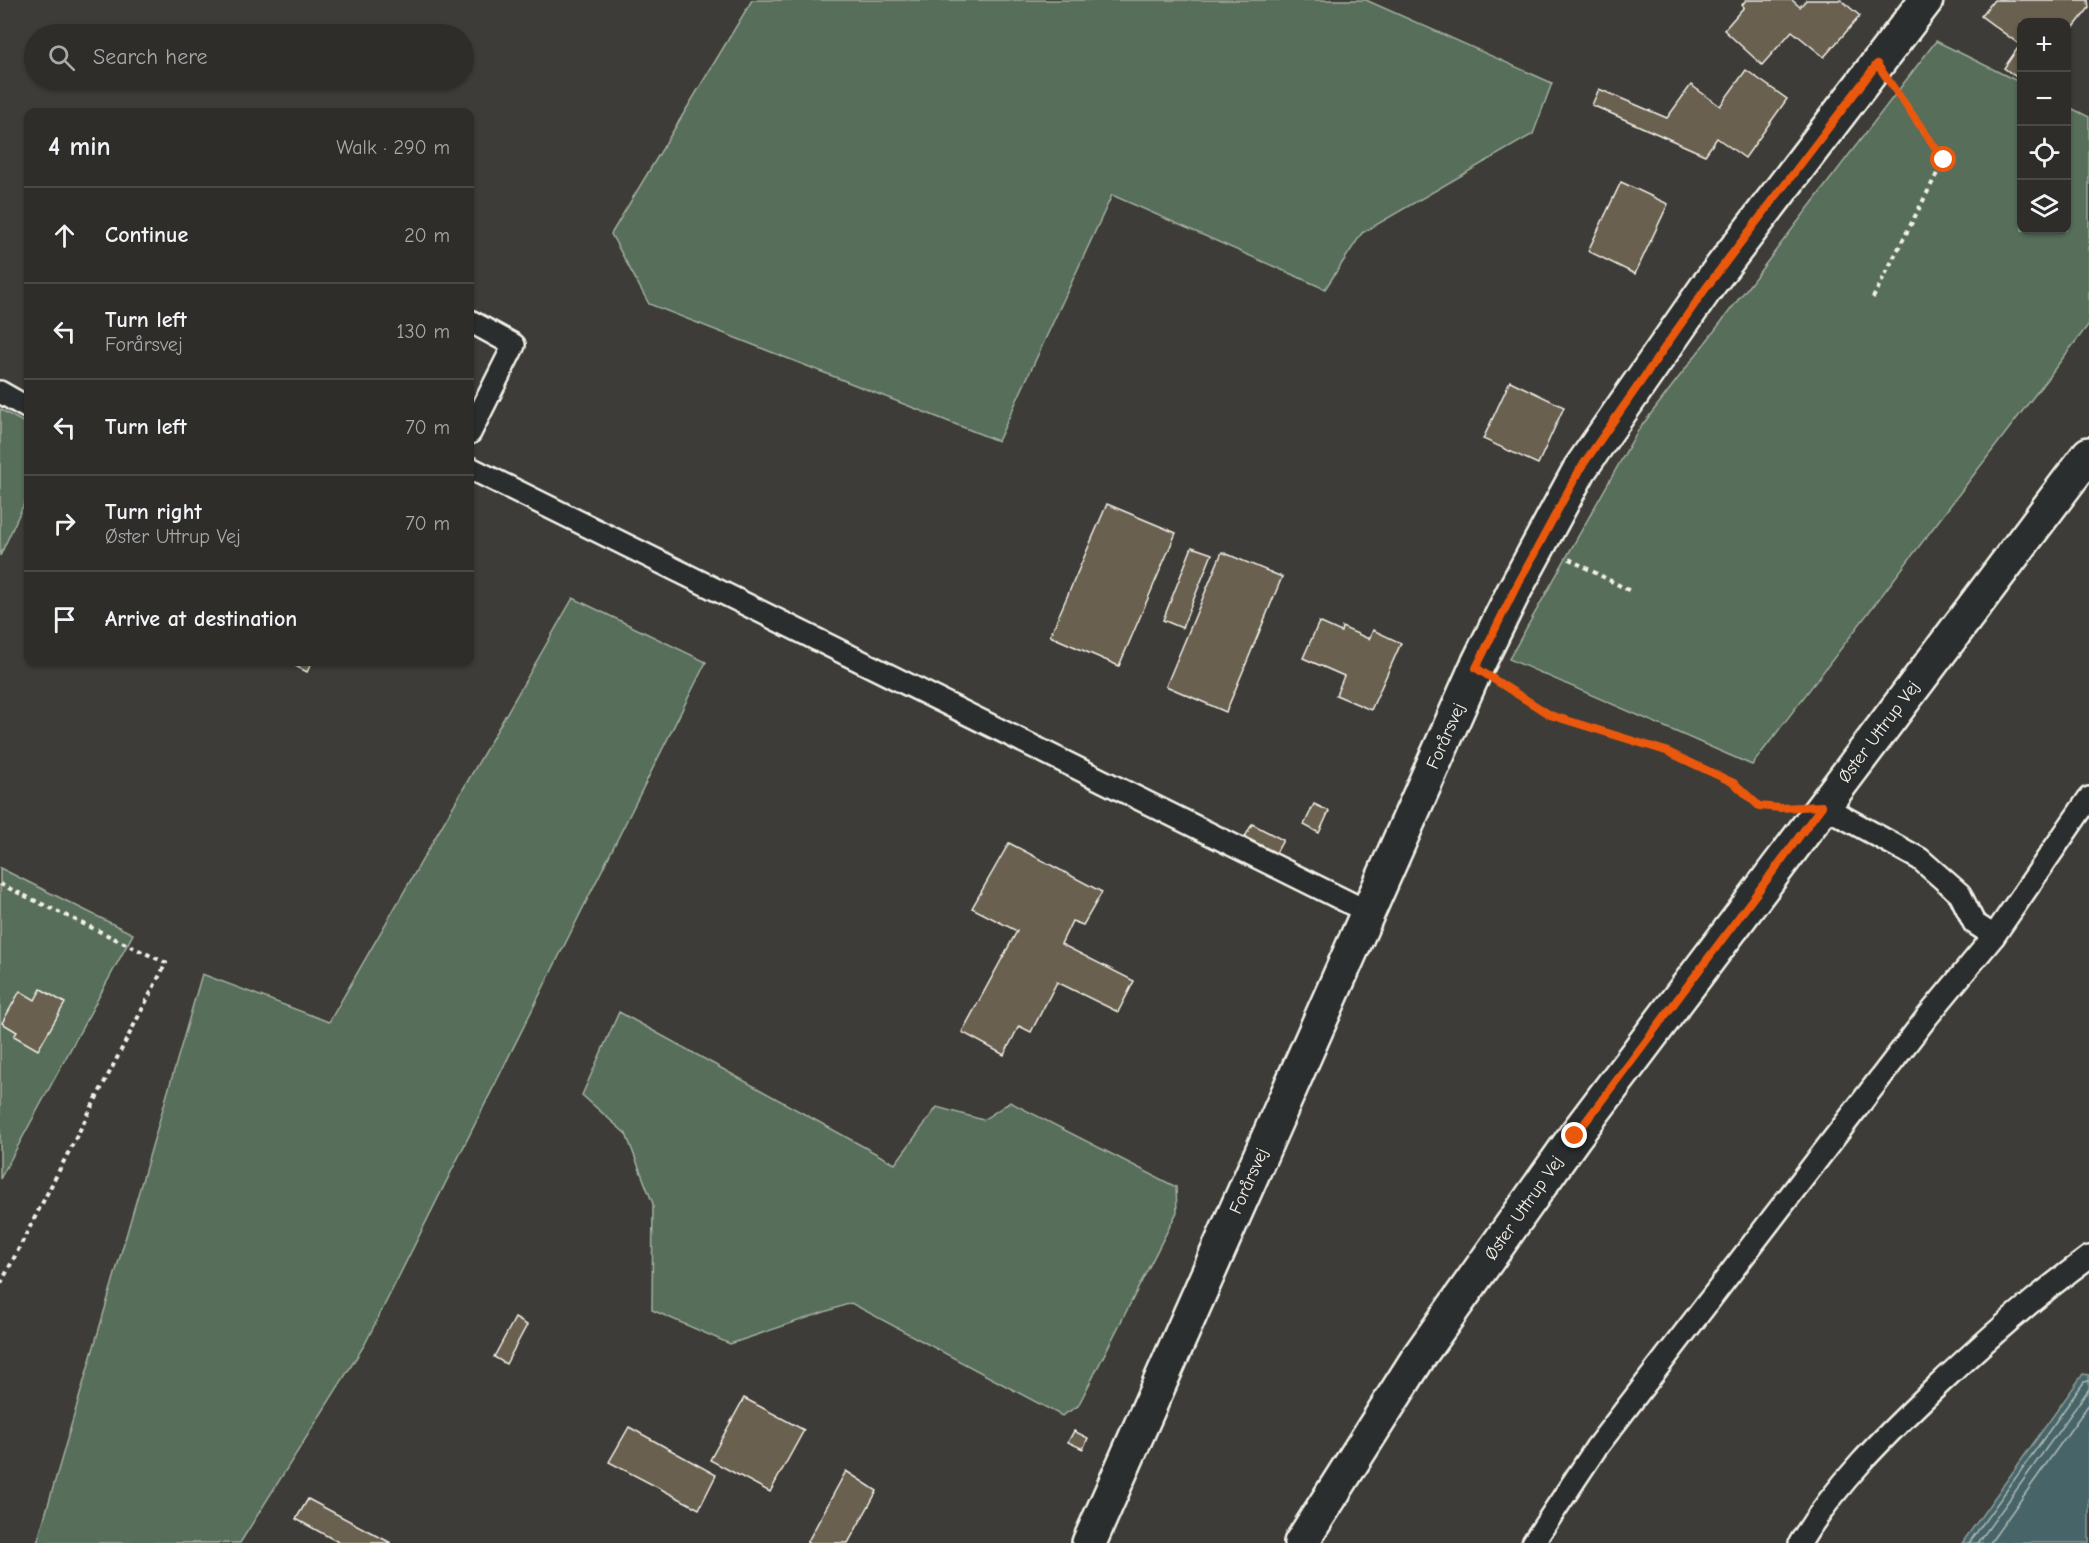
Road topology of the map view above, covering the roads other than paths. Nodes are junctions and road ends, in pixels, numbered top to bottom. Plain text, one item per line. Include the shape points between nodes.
1 (1926, 0) edge
2 (474, 323) edge
3 (0, 392) edge
4 (24, 406) edge
5 (474, 425) edge
6 (2089, 454) edge
7 (474, 470) edge
8 (2089, 798) edge
9 (1822, 806) junction
10 (1368, 912) junction
11 (1994, 936) junction
12 (2089, 1257) edge
13 (1089, 1543) edge
14 (1301, 1543) edge
15 (1533, 1543) edge
16 (1800, 1543) edge

1 - 10 street, Forårsvej via 1706,288 1580,469 1476,668
2 - 5 lane via 514,345
3 - 4 lane
6 - 9 street, Øster Uttrup Vej
7 - 10 lane
8 - 11 lane
9 - 11 lane via 1920,859 1960,894 1974,923
9 - 14 street, Øster Uttrup Vej via 1568,1146 1420,1355
10 - 13 street, Forårsvej
11 - 15 lane via 1927,1017 1596,1448
12 - 16 lane via 2011,1317 1894,1427 1857,1466

